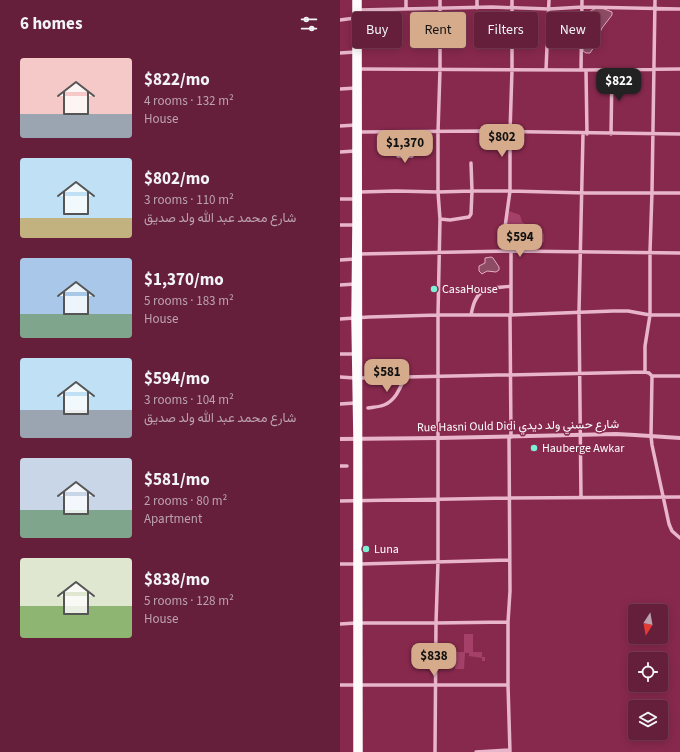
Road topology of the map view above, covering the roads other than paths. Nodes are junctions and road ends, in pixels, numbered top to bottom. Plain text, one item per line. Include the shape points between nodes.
1 (355, 0) edge
2 (359, 0) edge
3 (406, 0) edge
4 (440, 0) edge
5 (477, 0) edge
6 (512, 0) edge
7 (549, 0) edge
8 (582, 0) edge
9 (655, 0) edge
10 (582, 7) junction
11 (477, 8) junction
12 (512, 8) junction
13 (406, 9) junction
14 (440, 9) junction
15 (549, 9) junction
16 (655, 9) junction
17 (680, 9) edge
18 (359, 10) junction
19 (355, 12) edge
20 (352, 18) edge
21 (340, 20) edge
22 (355, 48) edge
23 (355, 52) junction
24 (340, 53) edge
25 (360, 69) junction
26 (440, 70) junction
27 (512, 70) junction
28 (546, 70) junction
29 (581, 70) junction
30 (586, 70) junction
31 (612, 70) junction
32 (654, 70) junction
33 (680, 70) edge
34 (356, 88) junction
35 (340, 89) edge
36 (356, 125) junction
37 (340, 126) edge
38 (360, 132) junction
39 (396, 132) junction
40 (414, 132) junction
41 (438, 132) junction
42 (510, 132) junction
43 (585, 134) junction
44 (611, 134) junction
45 (653, 134) junction
46 (680, 134) edge
47 (355, 151) junction
48 (340, 152) edge
49 (471, 163) dead end
50 (472, 190) junction
51 (510, 190) junction
52 (360, 192) junction
53 (438, 192) junction
54 (652, 192) junction
55 (680, 192) edge
56 (582, 193) junction
57 (340, 199) edge
58 (356, 199) junction
59 (440, 219) junction
60 (340, 225) edge
61 (356, 225) junction
62 (512, 251) junction
63 (580, 251) junction
64 (439, 252) junction
65 (650, 252) junction
66 (680, 252) edge
67 (359, 254) junction
68 (355, 259) junction
69 (340, 260) edge
70 (355, 284) junction
71 (340, 285) edge
72 (511, 286) junction
73 (579, 312) junction
74 (438, 315) junction
75 (471, 315) junction
76 (511, 315) junction
77 (650, 315) junction
78 (680, 315) edge
79 (357, 318) junction
80 (340, 319) edge
81 (340, 354) edge
82 (355, 354) junction
83 (645, 372) junction
84 (580, 373) junction
85 (510, 375) junction
86 (438, 376) junction
87 (652, 376) junction
88 (680, 376) edge
89 (340, 377) edge
90 (405, 377) junction
91 (358, 378) junction
92 (355, 403) junction
93 (340, 404) edge
94 (368, 408) dead end
95 (580, 436) junction
96 (651, 436) junction
97 (510, 437) junction
98 (358, 438) junction
99 (438, 438) junction
100 (680, 438) edge
101 (340, 439) edge
102 (340, 466) edge
103 (347, 466) dead end
104 (663, 497) junction
105 (680, 497) edge
106 (509, 498) junction
107 (581, 498) junction
108 (358, 500) junction
109 (438, 500) junction
110 (340, 501) edge
111 (680, 538) edge
112 (509, 560) junction
113 (438, 562) junction
114 (340, 564) edge
115 (358, 564) junction
116 (508, 622) junction
117 (358, 623) junction
118 (436, 623) junction
119 (340, 624) edge
120 (340, 685) edge
121 (358, 685) junction
122 (435, 685) junction
123 (508, 685) junction
124 (510, 751) edge
125 (356, 752) edge
126 (360, 752) edge
127 (435, 752) edge
128 (476, 752) edge

1 - 19 highway
2 - 18 highway
3 - 13 street
4 - 14 street
5 - 11 street
6 - 12 street
7 - 15 street
8 - 10 street
9 - 16 street
10 - 15 street
10 - 16 street
10 - 29 street
11 - 12 street
11 - 14 street
12 - 15 street
12 - 27 street
13 - 14 street
13 - 18 street
14 - 26 street
15 - 28 street
16 - 17 street
16 - 32 street
18 - 25 highway
20 - 21 street
22 - 23 highway
23 - 24 street
23 - 34 highway
25 - 26 street
25 - 38 highway
26 - 27 street
26 - 41 street
27 - 28 street
27 - 42 street
28 - 29 street
29 - 30 street
30 - 31 street
30 - 43 street
31 - 32 street
31 - 44 street
32 - 33 street
32 - 45 street
34 - 35 street
34 - 36 highway
36 - 37 street
36 - 47 highway
38 - 39 street
38 - 52 highway
39 - 40 street
39 - 40 street via 398,156 412,156
40 - 41 street
41 - 42 street
41 - 53 street
42 - 43 street
42 - 51 street
43 - 44 street
43 - 56 street
44 - 45 street
45 - 46 street
45 - 54 street
47 - 48 street
47 - 58 highway
49 - 50 street
50 - 51 street
50 - 53 street
50 - 59 street via 469,217
51 - 56 street
51 - 62 street via 505,226
52 - 53 street
52 - 67 highway
53 - 59 street
54 - 55 street
54 - 56 street
54 - 65 street
56 - 63 street
57 - 58 street
58 - 61 highway
59 - 64 street
60 - 61 street
61 - 68 highway
62 - 63 street
62 - 64 street
62 - 72 street
63 - 65 street
63 - 73 street
64 - 67 street
64 - 74 street
65 - 66 street
65 - 77 street
67 - 79 highway
68 - 69 street
68 - 70 highway
70 - 71 street
70 - 79 highway
72 - 75 street via 482,291 475,300
72 - 76 street
73 - 76 street
73 - 77 street via 628,311
73 - 84 street
74 - 75 street
74 - 79 street
74 - 86 street
75 - 76 street
76 - 85 street
77 - 78 street
77 - 83 street via 645,346
79 - 80 street
79 - 82 highway
79 - 91 highway
81 - 82 street
82 - 91 highway
83 - 84 street
83 - 87 street
84 - 85 street
84 - 95 street
85 - 86 street
85 - 97 street
86 - 90 street
86 - 99 street
87 - 88 street
87 - 96 street
89 - 91 street
90 - 91 street
90 - 94 street via 392,400 383,406
91 - 92 highway
91 - 98 highway
92 - 93 street
92 - 98 highway
95 - 96 street, Rue Hasni Ould Didi شارع حسني ولد ديدي
95 - 97 street, Rue Hasni Ould Didi شارع حسني ولد ديدي
95 - 107 street
96 - 100 street, Rue Hasni Ould Didi شارع حسني ولد ديدي
96 - 104 street
97 - 99 street, Rue Hasni Ould Didi شارع حسني ولد ديدي
97 - 106 street
98 - 99 street, Rue Hasni Ould Didi شارع حسني ولد ديدي
98 - 101 street, Rue Hasni Ould Didi شارع حسني ولد ديدي
98 - 108 highway
99 - 109 street
102 - 103 street
104 - 105 street
104 - 107 street
104 - 111 street via 669,524
106 - 107 street
106 - 109 street
106 - 112 street
108 - 109 street
108 - 110 street
108 - 115 highway
109 - 113 street
112 - 113 street
112 - 116 street
113 - 115 street
113 - 118 street
114 - 115 street
115 - 117 highway
116 - 118 street
116 - 123 street
117 - 118 street
117 - 119 street
117 - 121 highway
118 - 122 street
120 - 121 street
121 - 122 street
121 - 125 highway
121 - 126 highway
122 - 123 street
122 - 127 street
123 - 124 street
124 - 128 street

